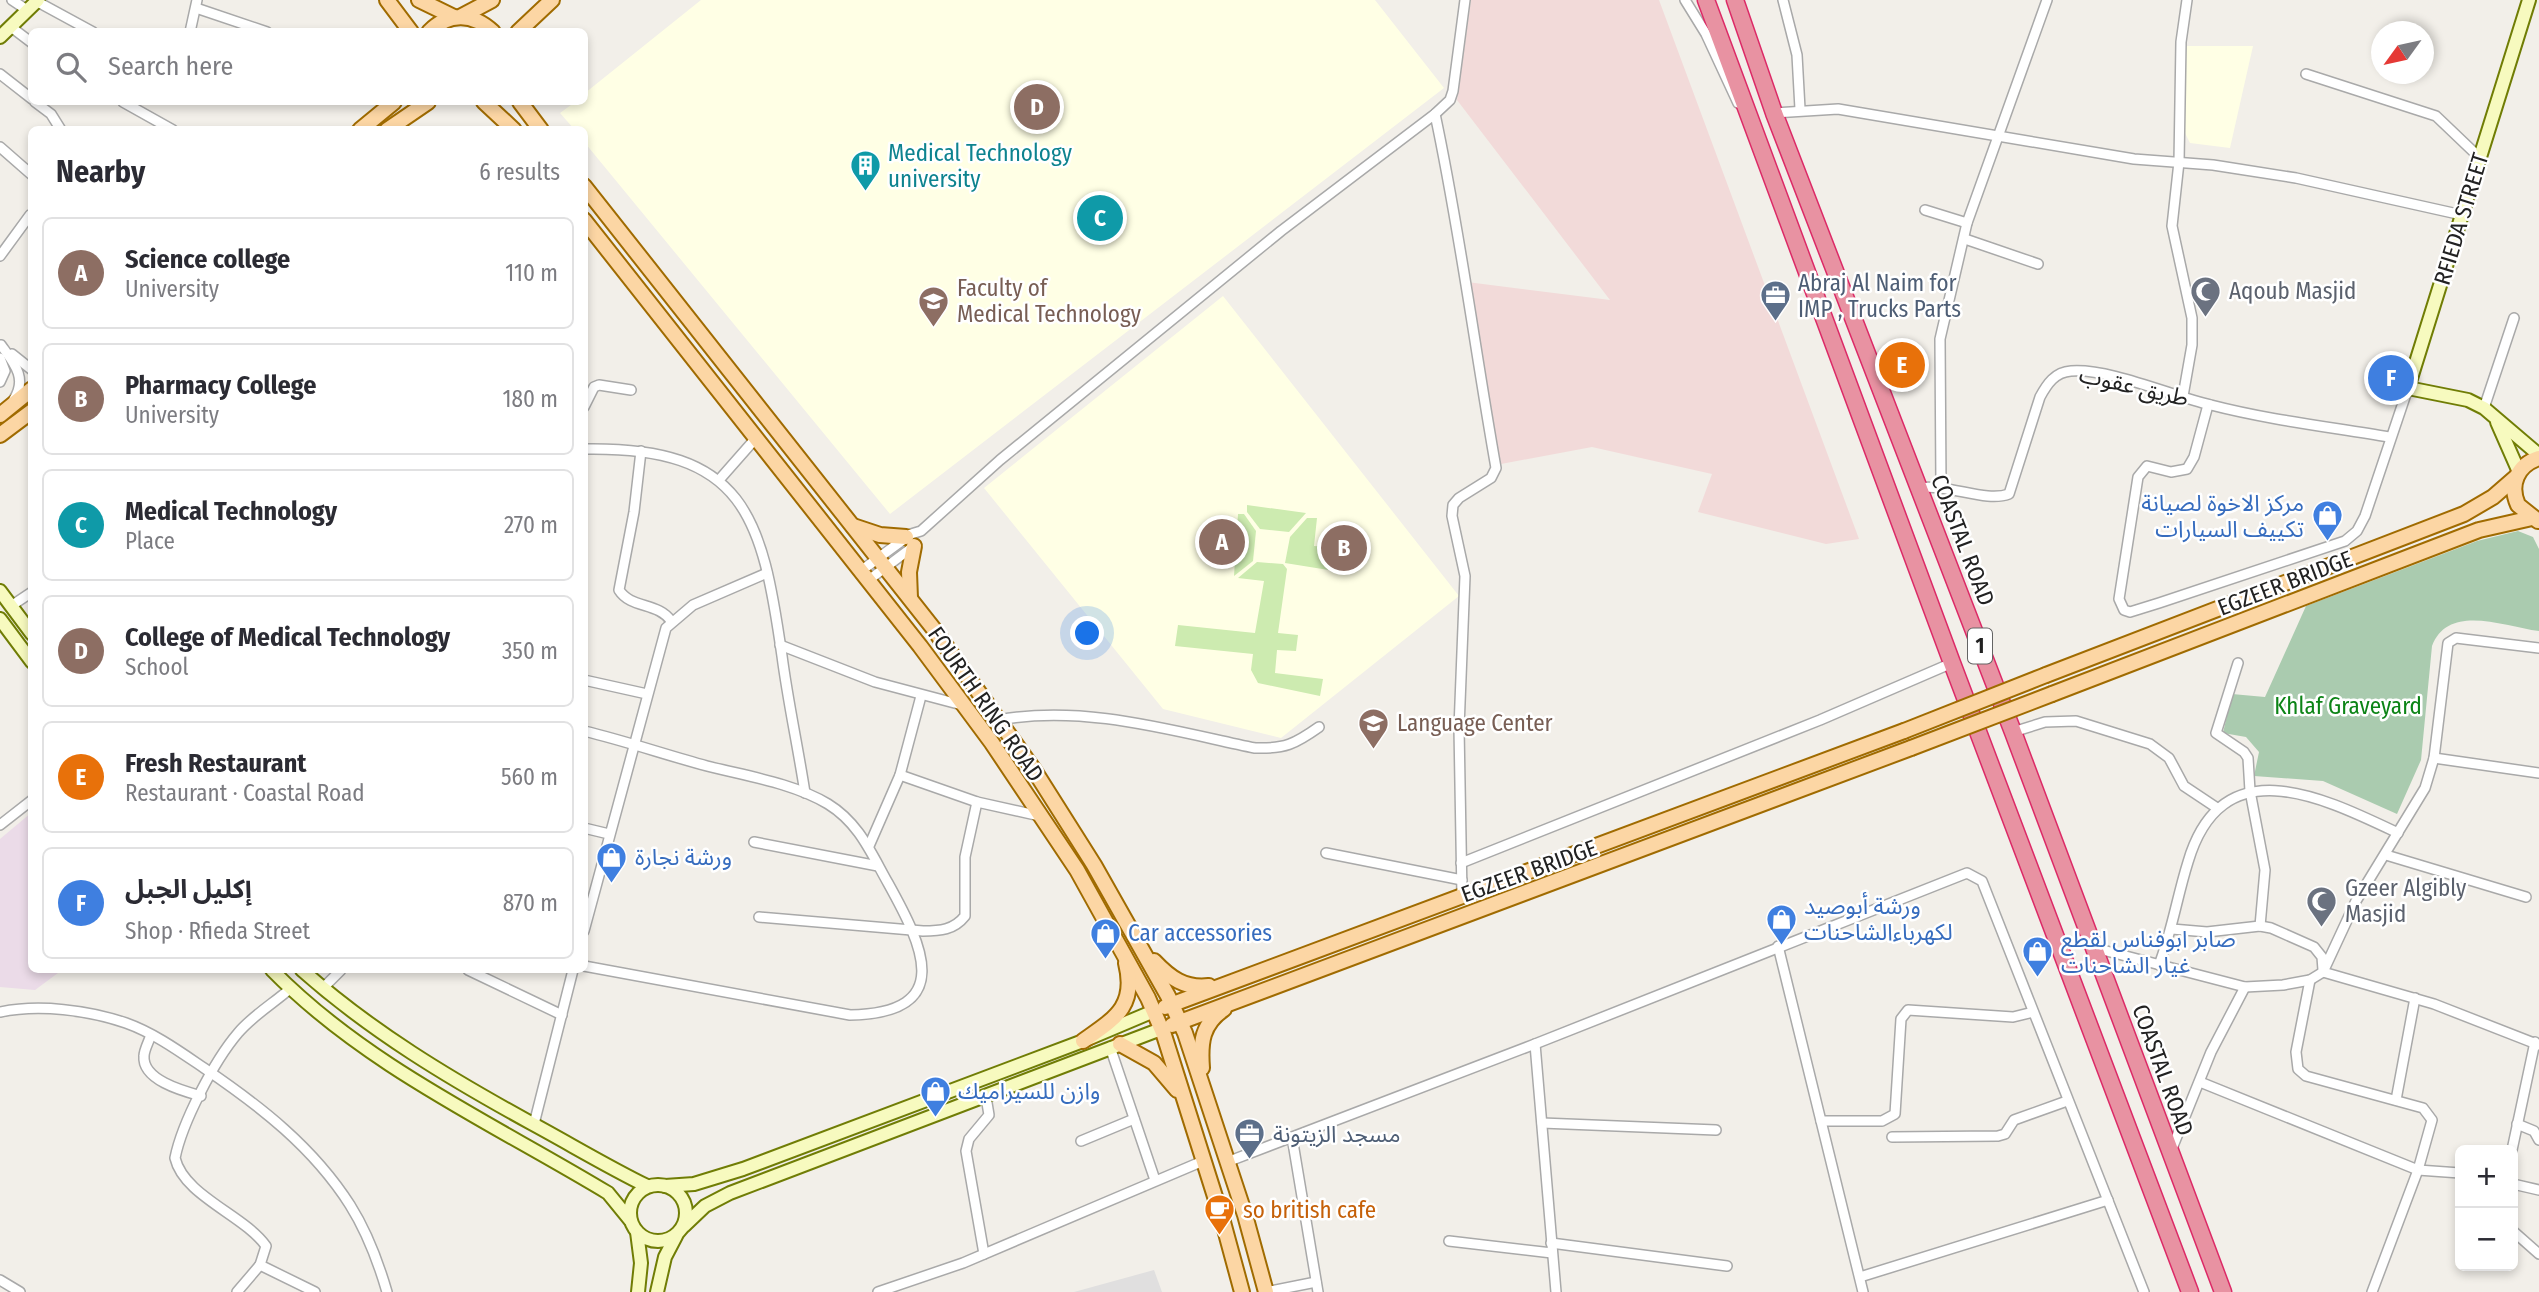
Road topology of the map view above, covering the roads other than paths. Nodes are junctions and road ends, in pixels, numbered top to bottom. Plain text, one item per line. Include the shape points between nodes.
1 (12, 0) edge
2 (387, 0) edge
3 (419, 0) edge
4 (492, 0) edge
5 (552, 0) edge
6 (1465, 0) edge
7 (1685, 0) edge
8 (1706, 0) edge
9 (1735, 0) edge
10 (1783, 0) edge
11 (2047, 0) edge
12 (2187, 0) edge
13 (2529, 0) edge
14 (34, 4) edge
15 (197, 4) edge
16 (458, 17) junction
17 (10, 27) junction
18 (85, 28) edge
19 (191, 28) edge
20 (257, 28) edge
21 (408, 28) edge
22 (437, 28) edge
23 (488, 28) edge
24 (522, 28) edge
25 (0, 37) edge
26 (28, 40) edge
27 (0, 74) edge
28 (2306, 74) dead end
29 (28, 96) edge
30 (39, 105) edge
31 (127, 105) edge
32 (390, 105) edge
33 (424, 105) edge
34 (487, 105) edge
35 (522, 105) edge
36 (1800, 109) junction
37 (1774, 113) junction
38 (1435, 114) junction
39 (1754, 124) junction
40 (58, 126) edge
41 (166, 126) edge
42 (365, 126) edge
43 (393, 126) edge
44 (510, 126) edge
45 (538, 126) edge
46 (2000, 136) junction
47 (0, 147) edge
48 (2480, 158) junction
49 (2179, 162) junction
50 (28, 172) edge
51 (588, 191) edge
52 (1925, 210) dead end
53 (2462, 215) junction
54 (28, 218) edge
55 (1967, 223) junction
56 (588, 225) edge
57 (1965, 239) junction
58 (0, 256) edge
59 (2038, 264) dead end
60 (2514, 318) dead end
61 (1, 344) edge
62 (0, 358) edge
63 (28, 367) edge
64 (0, 382) edge
65 (2408, 388) junction
66 (631, 390) dead end
67 (28, 392) edge
68 (2183, 396) junction
69 (588, 399) edge
70 (2208, 405) junction
71 (2483, 408) junction
72 (4, 412) edge
73 (28, 414) edge
74 (2497, 421) junction
75 (0, 435) edge
76 (2389, 437) junction
77 (756, 438) junction
78 (588, 449) edge
79 (641, 451) junction
80 (2539, 456) edge
81 (2517, 475) junction
82 (719, 480) junction
83 (1941, 486) junction
84 (1918, 488) junction
85 (2536, 522) edge
86 (853, 526) junction
87 (910, 542) junction
88 (882, 562) junction
89 (767, 573) junction
90 (866, 575) junction
91 (0, 591) edge
92 (28, 595) edge
93 (911, 598) junction
94 (11, 606) junction
95 (0, 619) edge
96 (671, 621) junction
97 (28, 629) edge
98 (780, 645) junction
99 (2539, 649) edge
100 (28, 657) edge
101 (1952, 663) junction
102 (2238, 663) dead end
103 (588, 681) edge
104 (647, 694) junction
105 (921, 696) junction
106 (962, 705) junction
107 (999, 720) junction
108 (1319, 727) dead end
109 (588, 732) edge
110 (2013, 732) junction
111 (636, 743) junction
112 (2434, 758) junction
113 (2539, 773) edge
114 (900, 775) junction
115 (2250, 791) junction
116 (805, 793) junction
117 (977, 802) junction
118 (28, 803) edge
119 (2217, 808) junction
120 (1040, 816) junction
121 (0, 825) edge
122 (588, 829) edge
123 (2398, 833) junction
124 (608, 834) junction
125 (754, 842) dead end
126 (869, 846) junction
127 (1326, 853) dead end
128 (2386, 855) junction
129 (1461, 863) junction
130 (878, 866) junction
131 (1462, 880) junction
132 (1462, 896) junction
133 (2526, 897) dead end
134 (588, 915) edge
135 (759, 917) dead end
136 (2260, 926) junction
137 (2172, 929) junction
138 (912, 930) junction
139 (1120, 945) junction
140 (1777, 946) junction
141 (2094, 948) junction
142 (1143, 950) junction
143 (2159, 965) junction
144 (588, 967) edge
145 (2323, 972) junction
146 (275, 973) edge
147 (306, 973) edge
148 (338, 973) edge
149 (474, 973) edge
150 (572, 973) edge
151 (2309, 980) junction
152 (1235, 981) junction
153 (2245, 987) junction
154 (291, 988) junction
155 (323, 988) junction
156 (2416, 998) junction
157 (1242, 999) junction
158 (343, 1004) junction
159 (1172, 1004) junction
160 (0, 1012) edge
161 (1154, 1012) junction
162 (2033, 1012) junction
163 (562, 1014) junction
164 (332, 1022) junction
165 (1180, 1022) junction
166 (1161, 1029) junction
167 (151, 1035) junction
168 (1083, 1041) junction
169 (1535, 1044) junction
170 (2537, 1044) edge
171 (1115, 1046) junction
172 (212, 1074) junction
173 (2200, 1082) junction
174 (1205, 1093) junction
175 (201, 1097) junction
176 (986, 1097) junction
177 (2396, 1100) junction
178 (2067, 1101) junction
179 (1189, 1110) junction
180 (1135, 1119) junction
181 (1821, 1121) junction
182 (1542, 1123) junction
183 (534, 1124) junction
184 (2517, 1124) junction
185 (1716, 1130) dead end
186 (1293, 1137) junction
187 (1892, 1137) dead end
188 (2539, 1140) edge
189 (1081, 1141) dead end
190 (2513, 1145) edge
191 (2170, 1153) junction
192 (1203, 1160) junction
193 (1227, 1162) junction
194 (2417, 1170) junction
195 (2455, 1173) edge
196 (1155, 1180) junction
197 (665, 1185) junction
198 (2518, 1185) edge
199 (647, 1186) junction
200 (2539, 1190) edge
201 (2108, 1200) junction
202 (630, 1220) junction
203 (680, 1231) junction
204 (637, 1232) junction
205 (2518, 1235) edge
206 (1449, 1241) dead end
207 (1551, 1243) junction
208 (1552, 1253) junction
209 (984, 1254) junction
210 (2539, 1254) edge
211 (260, 1265) junction
212 (1727, 1266) dead end
213 (1860, 1278) junction
214 (0, 1280) edge
215 (910, 1281) junction
216 (1317, 1287) edge
217 (20, 1292) edge
218 (237, 1292) edge
219 (315, 1292) edge
220 (387, 1292) edge
221 (638, 1292) edge
222 (657, 1292) edge
223 (878, 1292) edge
224 (913, 1292) edge
225 (1242, 1292) edge
226 (1266, 1292) edge
227 (1556, 1292) edge
228 (1863, 1292) edge
229 (2144, 1292) edge
230 (2190, 1292) edge
231 (2223, 1292) edge
232 (2372, 1292) edge

1 - 14 street
2 - 21 main road
3 - 16 main road
4 - 16 main road
5 - 24 main road
6 - 38 street via 1453,91
7 - 39 street via 1706,34 1731,92
8 - 39 highway
9 - 37 highway, COASTAL ROAD / 1
10 - 36 street via 1797,55
11 - 46 street
12 - 49 street via 2181,42
13 - 48 main road, RFIEDA STREET
14 - 17 main road
14 - 18 street
15 - 19 street
15 - 20 street
16 - 22 main road
16 - 23 main road via 477,20
17 - 25 main road
17 - 26 street
27 - 29 street
28 - 48 street via 2436,116
30 - 40 street
31 - 41 street
32 - 42 main road
33 - 43 main road
34 - 44 main road
35 - 45 main road
36 - 37 street
36 - 46 street via 1838,109
37 - 84 highway, COASTAL ROAD / 1
38 - 87 street via 1281,231 1000,460
38 - 129 street via 1457,220 1496,468 1492,478 1459,498 1452,516 1465,576 1459,728
39 - 101 highway
46 - 49 street
46 - 55 street
47 - 50 street
48 - 53 main road, RFIEDA STREET
49 - 53 street via 2296,178
49 - 68 street via 2172,226 2192,318
51 - 86 main road, FOURTH RING ROAD
52 - 55 street
53 - 65 main road, RFIEDA STREET
54 - 58 street
55 - 57 street
56 - 77 main road, FOURTH RING ROAD
57 - 59 street
57 - 83 street via 1940,339
60 - 71 street
61 - 63 street
61 - 72 street via 21,377 18,394
62 - 64 street via 5,370
65 - 71 main road via 2468,400
65 - 76 street, RFIEDA STREET
66 - 69 street via 599,385
67 - 72 main road
68 - 70 street, طريق عقوب
68 - 83 street, طريق عقوب via 2081,371 2059,374 2040,397 2009,494 1999,498
70 - 76 street, طريق عقوب
70 - 76 street, RFIEDA STREET via 2187,469 2171,472 2147,466 2138,477 2119,600 2124,610 2159,603 2344,541 2357,531 2365,516
71 - 74 main road
73 - 75 main road
74 - 80 main road
74 - 81 main road
77 - 82 street
77 - 90 main road, FOURTH RING ROAD
78 - 79 street
79 - 82 street via 678,458
79 - 96 street via 619,590 623,597 659,609
80 - 81 main road, EGZEER BRIDGE
81 - 85 main road via 2515,499
81 - 132 main road, EGZEER BRIDGE, bridge via 2464,514
82 - 89 street via 750,518
83 - 84 street, طريق عقوب
84 - 110 highway, COASTAL ROAD / 1
85 - 157 main road, EGZEER BRIDGE, bridge via 2479,530
86 - 87 main road
86 - 88 main road, FOURTH RING ROAD
87 - 88 street
87 - 93 main road
88 - 90 street
88 - 93 main road, FOURTH RING ROAD
89 - 96 street via 693,605
89 - 98 street
90 - 106 main road, FOURTH RING ROAD
91 - 94 main road
92 - 94 street
93 - 107 main road, FOURTH RING ROAD
94 - 97 main road
95 - 100 main road
96 - 104 street
98 - 105 street
98 - 116 street
99 - 112 street via 2456,638 2448,643
101 - 129 street
101 - 230 highway
102 - 115 street via 2216,733 2246,755
103 - 104 street
104 - 111 street
105 - 106 street
105 - 114 street
106 - 120 main road, FOURTH RING ROAD
107 - 108 street via 1053,715 1104,719 1255,748 1295,743
107 - 142 main road, FOURTH RING ROAD via 1061,812
109 - 111 street
110 - 119 street via 2045,722 2076,721 2150,744 2169,758 2184,786
110 - 141 highway, COASTAL ROAD / 1
111 - 116 street
111 - 124 street
112 - 113 street
112 - 123 street via 2425,788
114 - 117 street
114 - 126 street
115 - 119 street
115 - 123 street via 2272,789 2333,802
115 - 136 street via 2265,870
116 - 126 street via 842,813
117 - 120 street
117 - 138 street via 965,857 965,916 945,930
118 - 121 street
119 - 137 street via 2188,861
120 - 139 main road, FOURTH RING ROAD
122 - 124 street
123 - 128 street
124 - 134 street
125 - 130 street
126 - 130 street
127 - 131 street
128 - 133 street
128 - 145 street via 2345,922
129 - 131 street
130 - 138 street
131 - 132 street
132 - 152 main road, EGZEER BRIDGE
135 - 138 street
136 - 137 street via 2207,932
136 - 145 street via 2314,947 2322,957
137 - 143 street
138 - 144 street via 923,963 922,978 909,1000 879,1015 824,1012
139 - 161 main road, FOURTH RING ROAD
139 - 168 main road via 1127,968 1126,1002 1118,1016
140 - 162 street via 1967,873 1975,874 1982,881
140 - 169 street
140 - 181 street
141 - 143 street
141 - 191 highway, COASTAL ROAD / 1
142 - 152 main road via 1165,973 1186,985
142 - 159 main road, FOURTH RING ROAD
143 - 153 street
145 - 151 street
145 - 156 street
146 - 154 main road
147 - 155 main road
148 - 155 street
149 - 163 street
150 - 163 street
151 - 153 street
151 - 177 street via 2296,1052 2298,1069 2306,1076
152 - 159 main road, EGZEER BRIDGE
153 - 173 street
154 - 164 main road
154 - 172 street via 239,1032
155 - 158 main road
156 - 170 street
156 - 177 street
157 - 165 main road, EGZEER BRIDGE
157 - 174 main road via 1211,1018 1205,1029 1201,1045
158 - 164 main road
158 - 183 main road via 424,1062
159 - 161 main road, EGZEER BRIDGE
159 - 165 main road, FOURTH RING ROAD
160 - 167 street via 77,1012
161 - 166 main road, FOURTH RING ROAD
161 - 168 main road
162 - 178 street
162 - 181 street via 2013,1017 1908,1010 1901,1019 1895,1114 1882,1122
163 - 183 street
164 - 202 main road via 387,1063 608,1193
165 - 166 main road, EGZEER BRIDGE
165 - 174 main road, FOURTH RING ROAD
166 - 171 main road
166 - 179 main road, FOURTH RING ROAD
167 - 172 street
167 - 175 street via 144,1056 150,1073
168 - 197 main road via 715,1179
169 - 182 street
169 - 186 street
170 - 184 street
171 - 176 main road
171 - 179 main road via 1154,1063
171 - 180 street
172 - 175 street
172 - 220 street via 270,1116 331,1177 376,1254
173 - 191 street
173 - 194 street
174 - 193 main road, FOURTH RING ROAD
175 - 211 street via 177,1148 177,1166 201,1192 258,1235 266,1246
176 - 203 main road via 730,1193 705,1206
176 - 209 street via 989,1115 969,1139 966,1152
177 - 194 street via 2430,1114 2432,1124
178 - 187 street via 2014,1120 2005,1135
178 - 201 street
179 - 192 main road, FOURTH RING ROAD
180 - 189 street
180 - 196 street
181 - 213 street
182 - 185 street
182 - 207 street
183 - 199 main road
184 - 188 street via 2534,1131
184 - 190 street
186 - 193 street
186 - 216 street
191 - 231 highway, COASTAL ROAD / 1
192 - 196 street
192 - 225 main road, FOURTH RING ROAD
193 - 226 main road, FOURTH RING ROAD
194 - 195 street
194 - 232 street
196 - 209 street
197 - 199 main road
197 - 203 main road via 684,1201
198 - 200 street
199 - 202 main road via 635,1196
201 - 213 street
201 - 229 street
202 - 204 main road
203 - 204 main road via 656,1241
203 - 222 main road via 665,1257
204 - 221 main road
205 - 210 street
206 - 208 street
207 - 208 street
207 - 212 street
208 - 227 street
209 - 215 street
211 - 218 street
211 - 219 street
213 - 228 street
214 - 217 street
215 - 223 street
215 - 224 street
216 - 226 street

